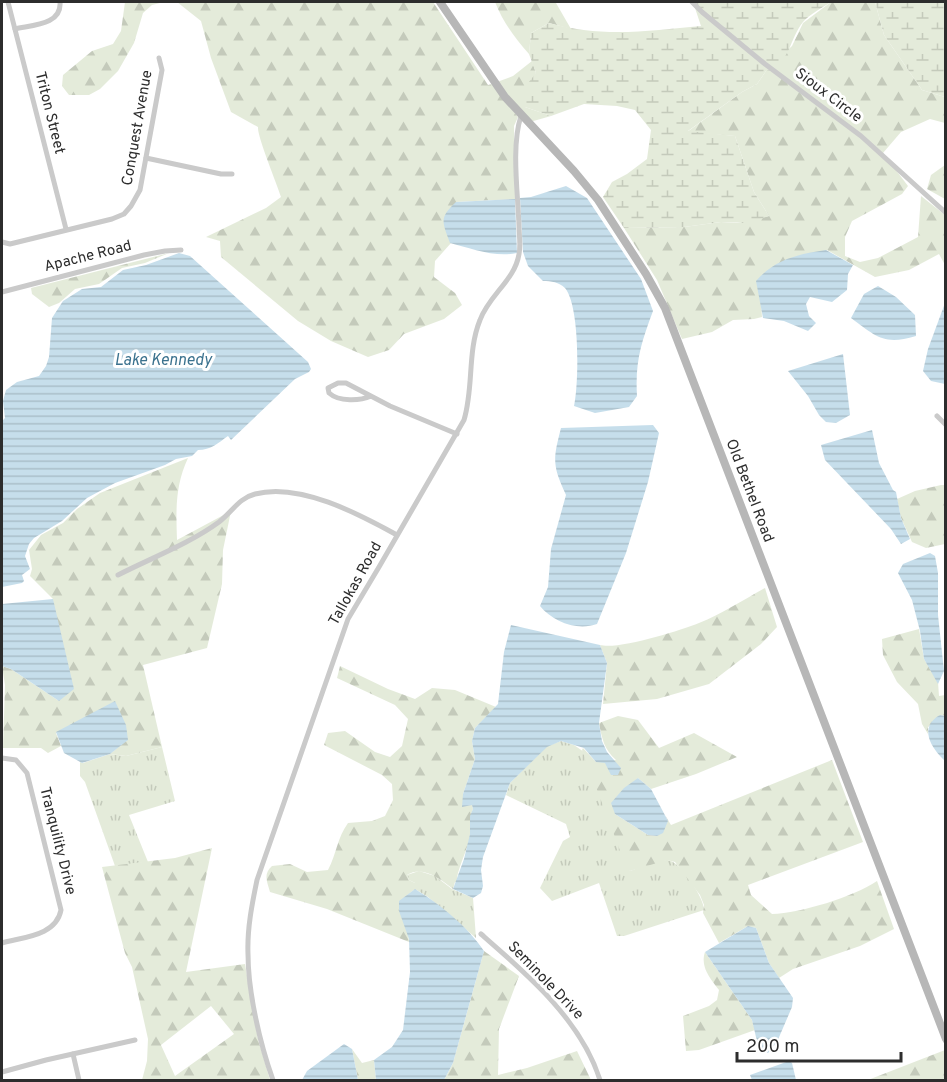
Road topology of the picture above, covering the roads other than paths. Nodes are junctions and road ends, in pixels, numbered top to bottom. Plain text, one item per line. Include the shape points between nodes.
1 (8, 2) edge
2 (60, 2) edge
3 (440, 2) edge
4 (692, 2) edge
5 (15, 29) junction
6 (159, 58) dead end
7 (521, 116) junction
8 (146, 158) junction
9 (232, 174) dead end
10 (945, 213) edge
11 (66, 230) junction
12 (2, 242) edge
13 (181, 250) dead end
14 (2, 292) edge
15 (372, 396) junction
16 (938, 416) dead end
17 (945, 425) edge
18 (457, 434) junction
19 (397, 535) junction
20 (118, 575) dead end
21 (2, 758) edge
22 (482, 934) dead end
23 (2, 943) edge
24 (945, 1039) edge
25 (135, 1040) dead end
26 (74, 1054) junction
27 (2, 1072) edge
28 (79, 1080) edge
29 (273, 1080) edge
30 (600, 1080) edge

1 - 5 street, Triton Street
2 - 5 street via 58,14 52,20
3 - 7 street, Old Bethel Road
4 - 10 street, Sioux Circle via 765,64 861,136
5 - 11 street, Triton Street
6 - 8 street, Conquest Avenue via 162,70
7 - 18 street, Tallokas Road via 517,127 520,252 514,270 480,319 468,408
7 - 24 street, Old Bethel Road via 586,184 665,308
8 - 9 street
8 - 11 street, Conquest Avenue via 140,190 124,214
11 - 12 street, Conquest Avenue via 10,244
13 - 14 street, Apache Road via 165,250
15 - 15 street via 334,398 328,388 346,383
15 - 18 street
16 - 17 street
18 - 19 street, Tallokas Road
19 - 20 street via 313,497 261,493 247,496 220,521 190,540
19 - 29 street, Tallokas Road via 341,634 257,880 249,925 249,969 261,1039
21 - 23 street, Tranquility Drive via 16,760 27,772 61,910 55,925 45,932
22 - 30 street, Seminole Drive via 568,1020 586,1046
25 - 26 street
26 - 27 street
26 - 28 street

